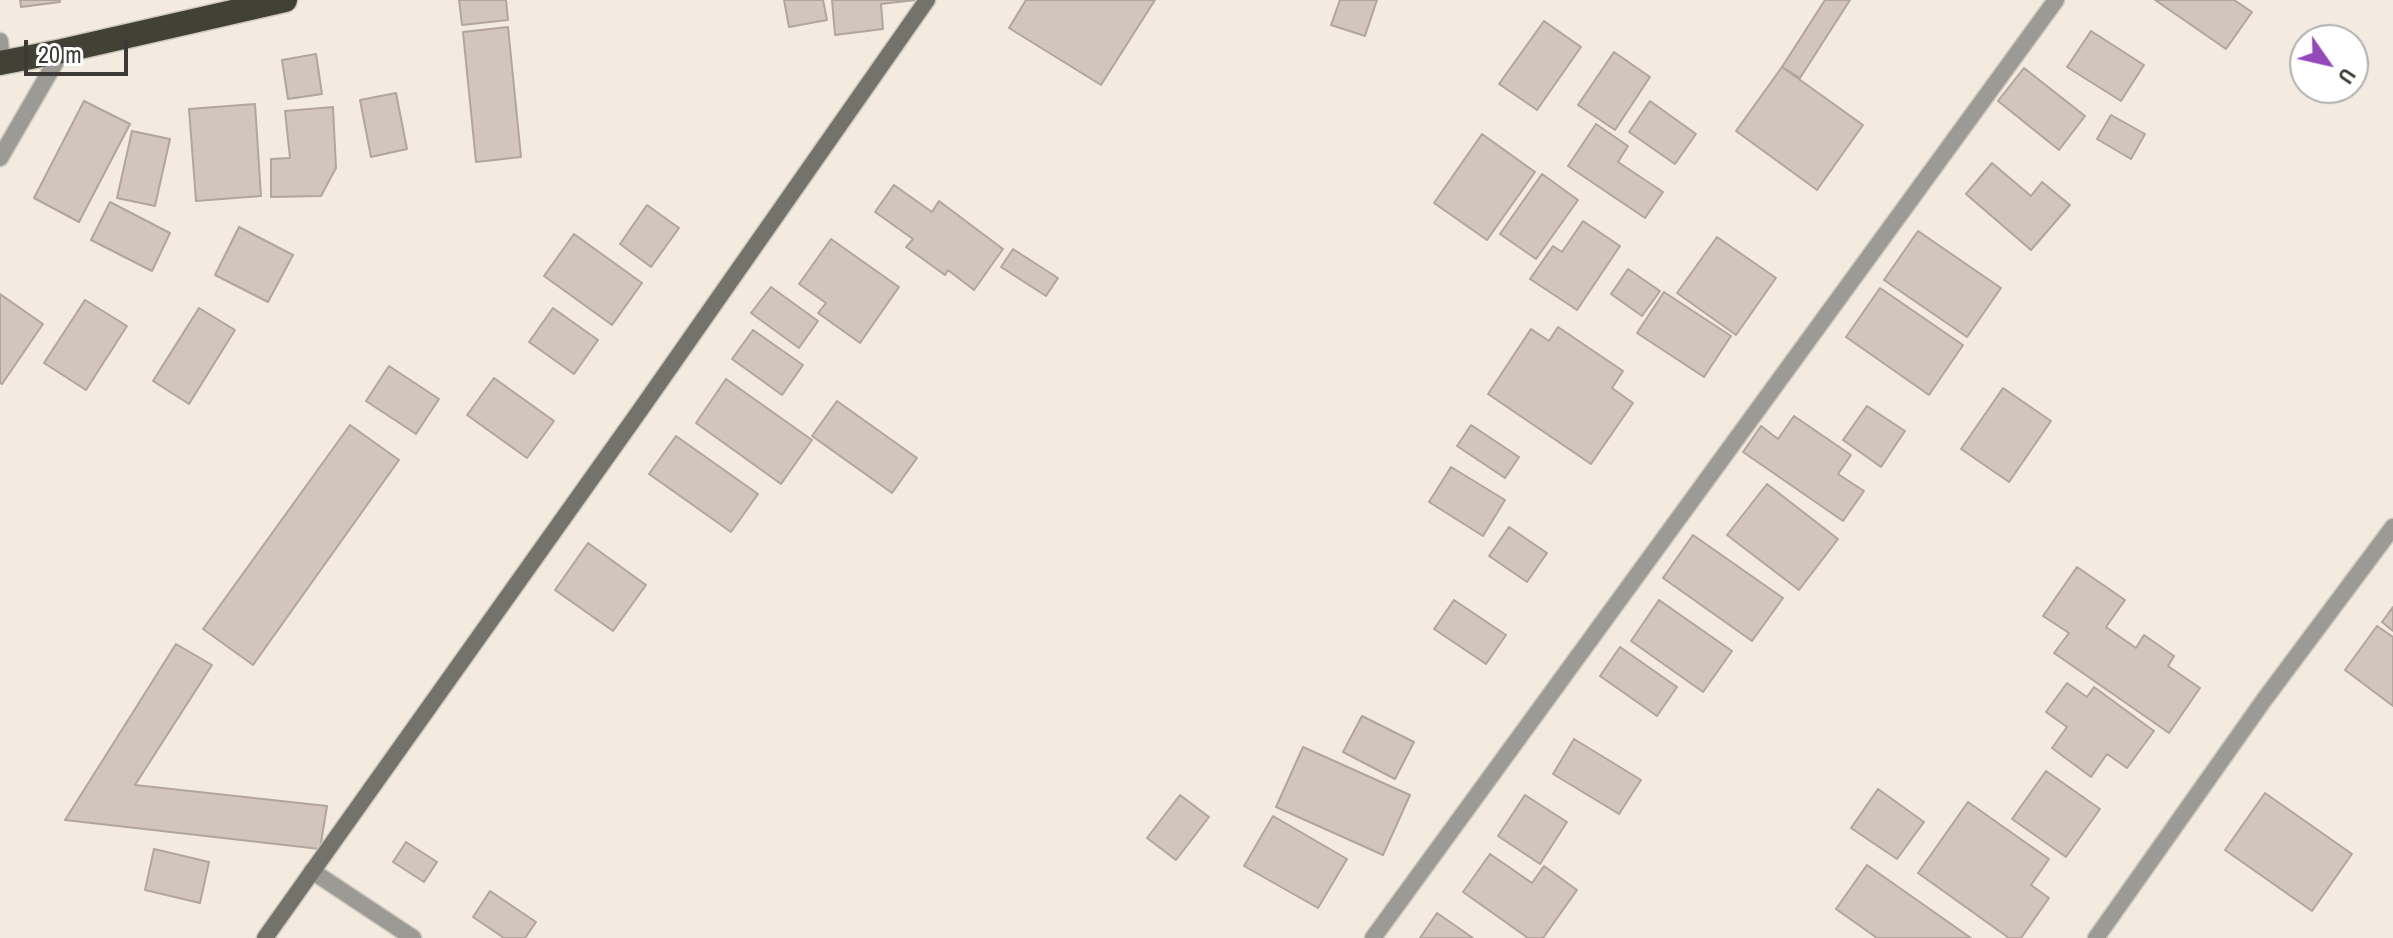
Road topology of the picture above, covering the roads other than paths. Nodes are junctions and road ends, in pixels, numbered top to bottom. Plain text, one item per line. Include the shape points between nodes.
1 (285, 0) edge
2 (927, 0) edge
3 (2056, 0) edge
4 (62, 51) junction
5 (1, 56) edge
6 (0, 158) edge
7 (2393, 527) edge
8 (312, 871) junction
9 (265, 938) edge
10 (413, 938) edge
11 (1373, 938) edge
12 (2096, 938) edge

1 - 4 highway
2 - 8 street
3 - 11 street
4 - 5 highway
4 - 6 street
7 - 12 street
8 - 9 street
8 - 10 street

